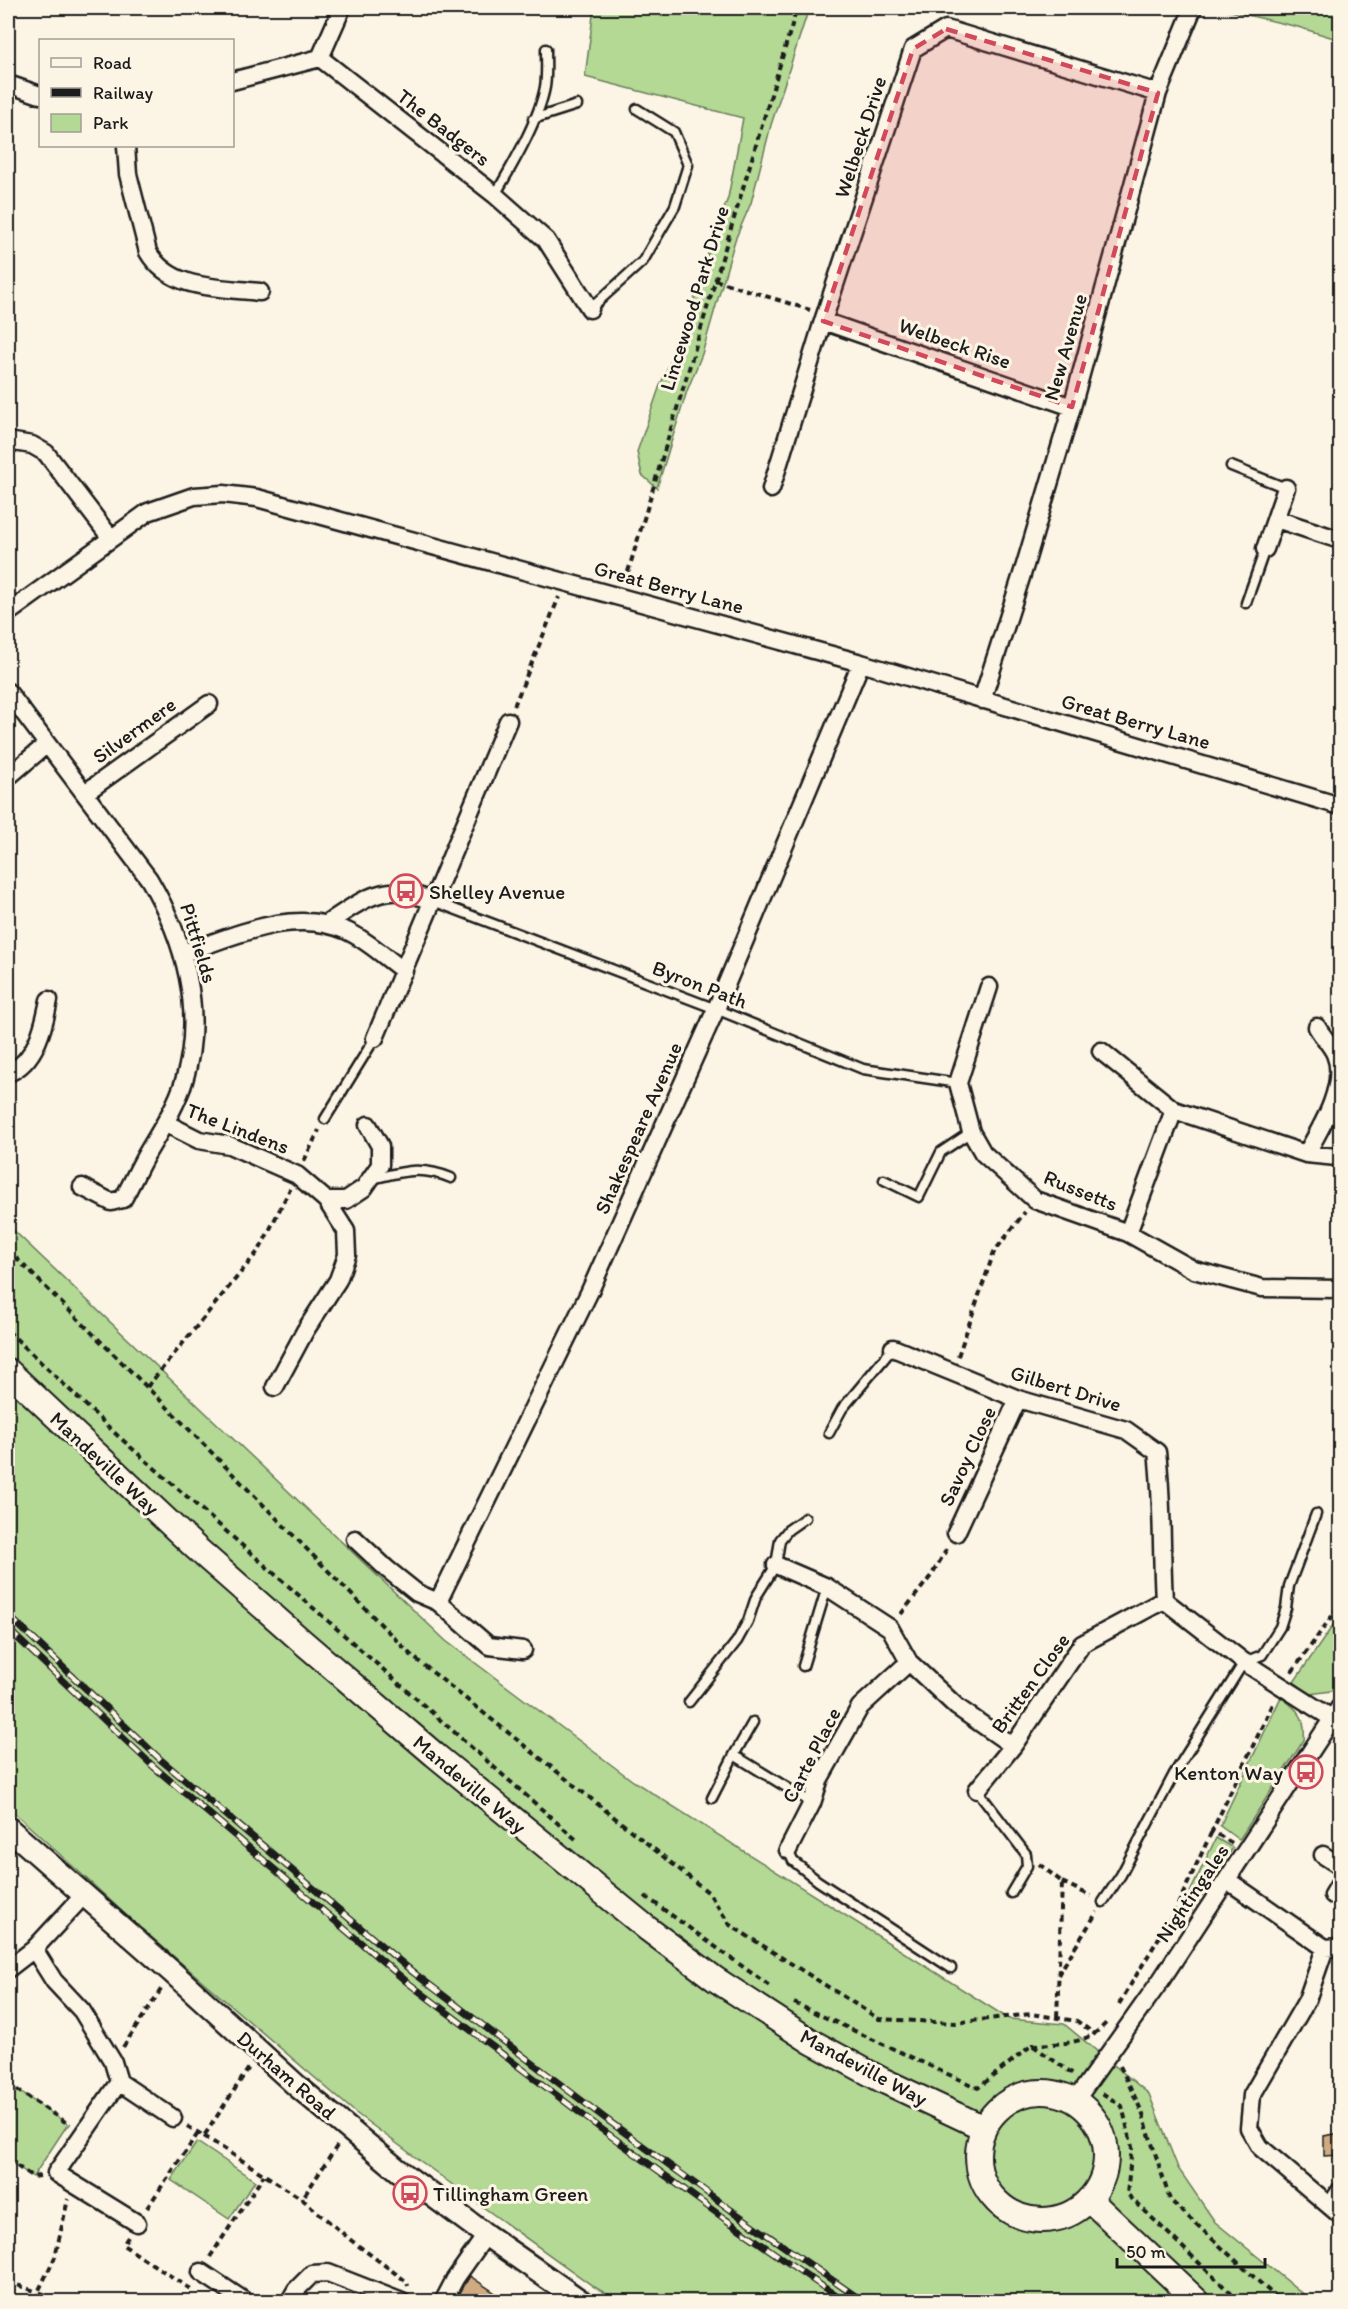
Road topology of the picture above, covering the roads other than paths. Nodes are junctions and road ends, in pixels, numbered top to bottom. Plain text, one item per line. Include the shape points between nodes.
1 (342, 8) edge
2 (1193, 8) edge
3 (546, 49) dead end
4 (320, 58) junction
5 (234, 80) edge
6 (8, 84) edge
7 (1158, 93) junction
8 (39, 95) edge
9 (577, 105) dead end
10 (637, 109) dead end
11 (533, 119) junction
12 (126, 147) edge
13 (495, 195) junction
14 (260, 292) dead end
15 (590, 309) joint
16 (824, 318) junction
17 (1072, 407) junction
18 (8, 441) edge
19 (1231, 466) dead end
20 (1286, 488) joint
21 (771, 489) dead end
22 (1276, 519) junction
23 (110, 537) junction
24 (1341, 540) edge
25 (1265, 549) joint
26 (1246, 603) dead end
27 (8, 613) edge
28 (861, 663) junction
29 (8, 692) edge
30 (982, 700) junction
31 (209, 704) dead end
32 (508, 721) road end
33 (47, 744) junction
34 (8, 777) edge
35 (85, 793) junction
36 (1341, 806) edge
37 (433, 901) junction
38 (328, 923) junction
39 (183, 953) junction
40 (404, 971) junction
41 (989, 987) dead end
42 (49, 999) dead end
43 (716, 1009) junction
44 (1317, 1028) dead end
45 (375, 1038) joint
46 (1101, 1052) dead end
47 (8, 1073) edge
48 (958, 1083) junction
49 (1174, 1110) junction
50 (325, 1119) road end
51 (165, 1123) junction
52 (368, 1125) dead end
53 (971, 1132) junction
54 (1306, 1154) junction
55 (1337, 1157) dead end
56 (451, 1178) dead end
57 (371, 1179) junction
58 (884, 1180) dead end
59 (82, 1187) dead end
60 (326, 1200) junction
61 (1128, 1233) junction
62 (1341, 1289) edge
63 (893, 1348) joint
64 (8, 1371) edge
65 (275, 1387) dead end
66 (1018, 1399) junction
67 (829, 1433) dead end
68 (1316, 1514) dead end
69 (805, 1518) dead end
70 (956, 1533) road end
71 (356, 1539) dead end
72 (776, 1564) junction
73 (827, 1587) junction
74 (1164, 1600) junction
75 (438, 1602) junction
76 (523, 1650) dead end
77 (909, 1662) junction
78 (1244, 1662) junction
79 (803, 1666) dead end
80 (689, 1702) dead end
81 (1337, 1713) edge
82 (753, 1722) dead end
83 (1013, 1746) junction
84 (734, 1755) junction
85 (977, 1790) joint
86 (712, 1798) dead end
87 (812, 1803) junction
88 (8, 1828) edge
89 (788, 1850) joint
90 (1323, 1855) dead end
91 (1341, 1866) edge
92 (1227, 1880) junction
93 (1011, 1893) dead end
94 (84, 1895) junction
95 (1103, 1902) road end
96 (1333, 1947) edge
97 (34, 1949) junction
98 (951, 1968) dead end
99 (8, 1969) edge
100 (119, 2082) junction
101 (1081, 2092) junction
102 (173, 2118) road end
103 (984, 2128) junction
104 (1341, 2191) edge
105 (1089, 2199) junction
106 (1335, 2211) edge
107 (137, 2223) road end
108 (486, 2235) junction
109 (201, 2272) road end
110 (405, 2297) edge
111 (246, 2301) edge
112 (289, 2301) edge
113 (443, 2301) edge
114 (582, 2301) edge
115 (1198, 2301) edge

1 - 4 street
2 - 7 street, New Avenue
3 - 11 lane via 546,84
4 - 5 street
4 - 13 street, The Badgers
6 - 8 street
7 - 16 street, Welbeck Drive via 946,29 913,49
7 - 17 street, New Avenue
9 - 11 lane
10 - 15 lane via 674,132 688,165 675,206 643,261
11 - 13 lane
12 - 14 street via 128,174 154,263 180,281
13 - 15 street, The Badgers via 546,240
16 - 17 street, Welbeck Rise
16 - 21 street, Welbeck Drive
17 - 30 street, New Avenue
18 - 23 street via 32,445 46,453
19 - 20 lane
20 - 22 street
22 - 24 street
22 - 25 street
23 - 27 street, Great Berry Lane
23 - 28 street, Great Berry Lane via 148,512 194,496 257,498
25 - 26 lane
28 - 30 street, Great Berry Lane
28 - 43 street, Shakespeare Avenue
29 - 33 street, Pittfields
30 - 36 street, Great Berry Lane
31 - 35 street, Silvermere
32 - 37 street
33 - 34 street
33 - 35 street, Pittfields
35 - 39 street, Pittfields via 149,879
37 - 38 street via 400,891 373,895
37 - 40 street
37 - 43 lane, Byron Path
38 - 39 street via 307,920 269,926
38 - 40 street via 350,932
39 - 51 street, Pittfields via 192,999 190,1054 184,1082
40 - 45 street
41 - 48 street
42 - 47 street via 44,1024 31,1053
43 - 48 lane, Byron Path via 863,1069
43 - 75 street, Shakespeare Avenue via 589,1293
44 - 54 street via 1336,1055 1339,1082
45 - 50 lane
46 - 49 street
48 - 53 street, Russetts
49 - 54 street
49 - 61 street
51 - 59 street, Pittfields via 123,1199 111,1202
51 - 60 street, The Lindens via 199,1140 229,1145 297,1175
52 - 57 street via 380,1146 380,1166
53 - 58 lane via 941,1152 919,1197
53 - 61 street, Russetts via 982,1153 1035,1200
54 - 55 street
56 - 57 lane via 412,1170
57 - 60 street via 346,1200
60 - 65 street, The Lindens via 346,1231 347,1256 338,1280 304,1331
61 - 62 street, Russetts via 1194,1269 1263,1288
63 - 66 street, Gilbert Drive
63 - 67 lane via 842,1409
64 - 103 main road, Mandeville Way via 304,1643 488,1800 648,1929 715,1979 813,2042
66 - 70 street, Savoy Close
66 - 74 street, Gilbert Drive via 1126,1430 1157,1452
68 - 78 lane via 1289,1586 1277,1634 1262,1655
69 - 72 lane via 780,1540
71 - 75 street via 417,1593
72 - 73 street
72 - 80 lane via 737,1641
73 - 77 street via 890,1629
73 - 79 lane
74 - 78 street
74 - 83 street, Britten Close via 1082,1644
75 - 76 street via 489,1646
77 - 83 street via 957,1707
77 - 87 street, Carte Place via 860,1707 820,1778
78 - 81 street via 1283,1687
78 - 95 lane via 1174,1774
81 - 92 street, Nightingales
82 - 84 lane
83 - 85 street, Britten Close
84 - 86 lane
84 - 87 lane
85 - 93 lane via 1026,1854 1027,1866
87 - 89 street, Carte Place
88 - 94 street, Durham Road
89 - 98 lane via 793,1861 818,1881
90 - 91 street
92 - 96 street
92 - 101 street, Nightingales
94 - 97 street
94 - 108 street, Durham Road via 297,2086 398,2170
96 - 106 street via 1252,2095 1249,2128 1260,2147
97 - 99 street
97 - 100 street via 54,1981 82,2010 113,2062
100 - 102 street
100 - 107 street via 56,2174
101 - 103 main road via 1035,2092 1016,2097 1002,2105
101 - 105 main road via 1104,2142 1106,2158 1104,2173
103 - 105 main road via 978,2160 982,2179 1004,2207 1019,2216 1054,2218 1073,2212
104 - 106 street
105 - 115 main road
108 - 113 street
108 - 114 street, Durham Road
109 - 111 street
110 - 112 street via 328,2273 312,2274

